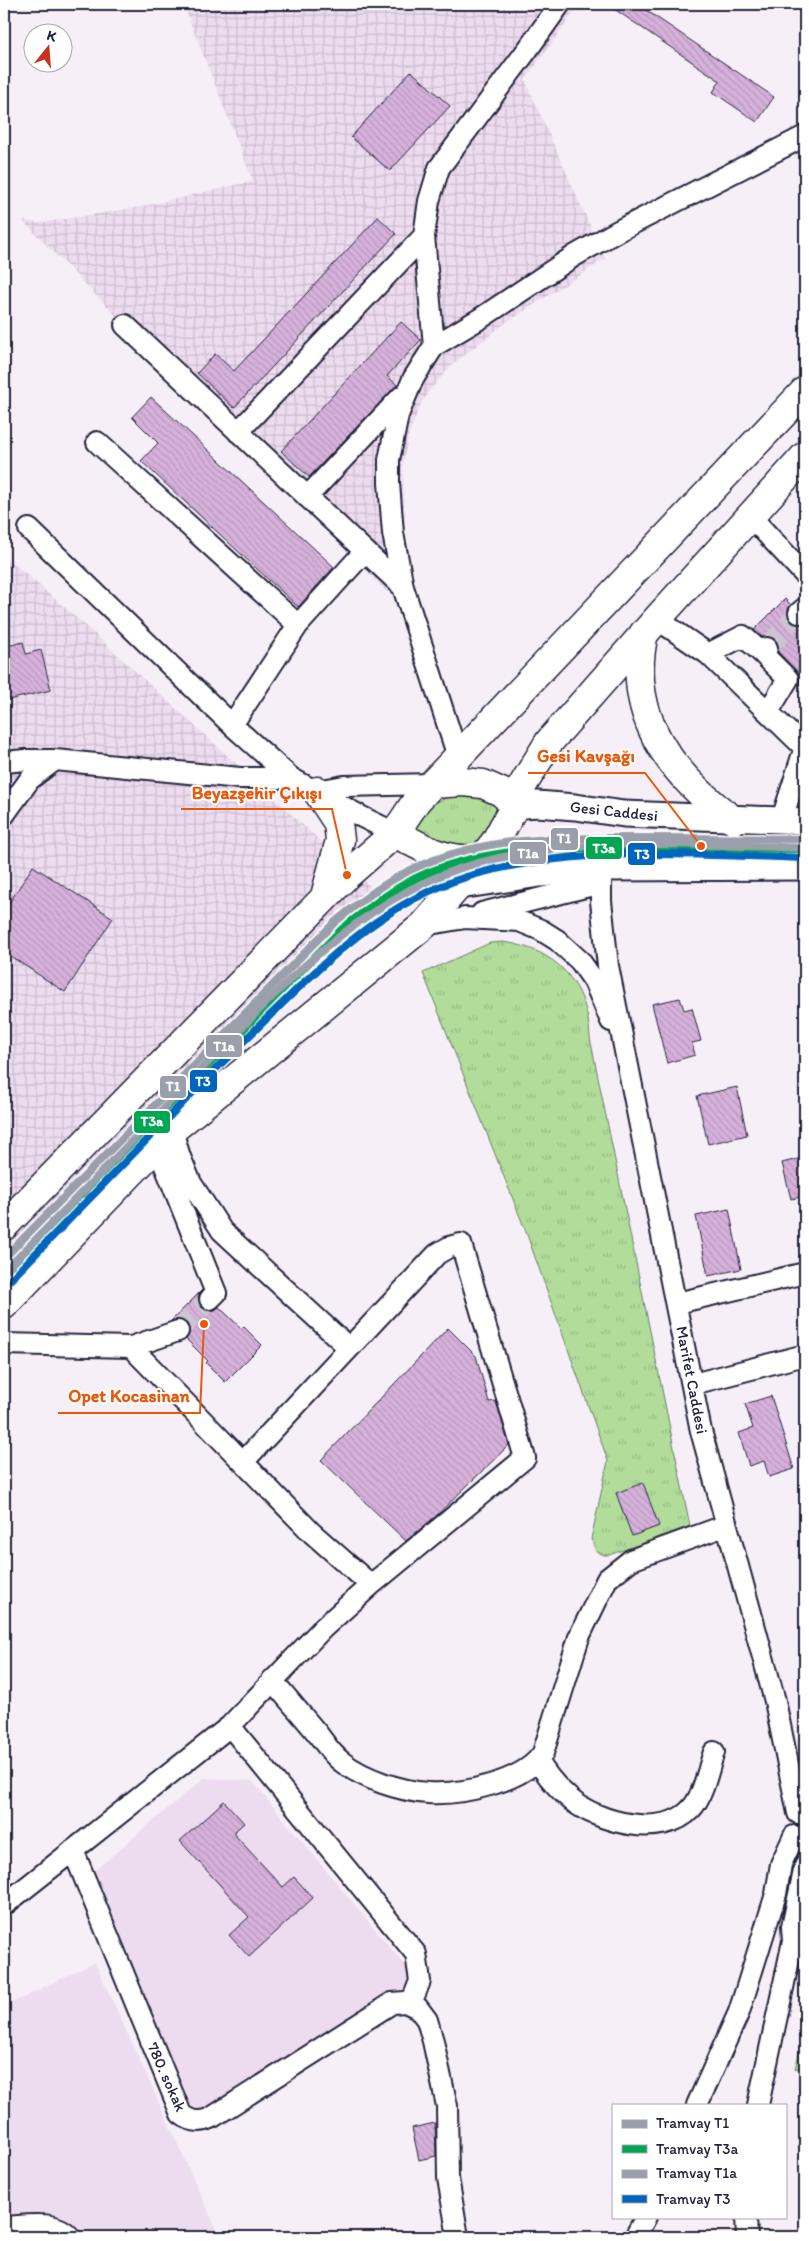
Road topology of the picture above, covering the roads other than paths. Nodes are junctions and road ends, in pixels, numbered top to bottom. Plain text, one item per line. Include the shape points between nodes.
1 (560, 4) edge
2 (805, 136) edge
3 (424, 236) junction
4 (125, 325) dead end
5 (434, 346) junction
6 (408, 391) junction
7 (805, 391) edge
8 (238, 432) junction
9 (97, 442) dead end
10 (805, 456) edge
11 (307, 496) junction
12 (750, 516) junction
13 (29, 530) dead end
14 (366, 551) junction
15 (805, 575) edge
16 (403, 587) junction
17 (298, 625) junction
18 (651, 626) junction
19 (708, 654) junction
20 (768, 712) junction
21 (232, 725) junction
22 (805, 748) edge
23 (458, 757) junction
24 (55, 760) junction
25 (4, 762) edge
26 (291, 778) junction
27 (432, 784) junction
28 (317, 791) junction
29 (515, 799) junction
30 (4, 815) edge
31 (732, 820) junction
32 (793, 822) edge
33 (395, 833) junction
34 (480, 860) junction
35 (805, 867) edge
36 (601, 876) junction
37 (459, 886) junction
38 (324, 898) junction
39 (465, 918) junction
40 (424, 925) junction
41 (626, 1054) junction
42 (165, 1138) junction
43 (4, 1226) edge
44 (805, 1273) edge
45 (210, 1298) tunnel mouth
46 (677, 1303) junction
47 (4, 1305) edge
48 (178, 1331) tunnel mouth
49 (4, 1344) edge
50 (131, 1347) junction
51 (349, 1348) junction
52 (805, 1355) edge
53 (693, 1384) junction
54 (243, 1462) junction
55 (727, 1525) junction
56 (371, 1585) junction
57 (272, 1680) junction
58 (775, 1701) junction
59 (230, 1726) junction
60 (714, 1752) dead end
61 (538, 1761) junction
62 (805, 1782) edge
63 (801, 1811) edge
64 (801, 1842) edge
65 (74, 1850) junction
66 (805, 1866) edge
67 (4, 1905) edge
68 (805, 1907) edge
69 (793, 1941) junction
70 (411, 2004) junction
71 (697, 2104) edge
72 (758, 2104) edge
73 (645, 2218) edge
74 (746, 2218) edge
75 (4, 2227) edge
76 (70, 2237) edge
77 (458, 2237) edge
78 (635, 2237) edge
79 (747, 2237) edge

1 - 3 street via 439,168 429,201
2 - 5 street via 611,235
3 - 5 street
3 - 8 street
4 - 8 street
5 - 6 street
6 - 11 street
6 - 16 street via 393,438 388,483
7 - 23 highway
8 - 11 street
9 - 17 street
10 - 12 highway
11 - 14 street
12 - 15 street
12 - 18 highway
13 - 21 street
14 - 16 street
14 - 17 street
16 - 23 street
17 - 21 street
18 - 19 street
18 - 29 highway via 550,742
18 - 31 highway via 641,649 639,681 651,727 683,776
19 - 20 street
19 - 20 street via 743,636 764,650 788,679
20 - 22 street
21 - 26 street
22 - 32 street
23 - 27 highway
24 - 25 street
24 - 26 street via 240,778
24 - 30 street via 30,779
26 - 28 street
27 - 28 street via 344,786
27 - 29 highway via 483,784
27 - 33 highway
28 - 33 street
28 - 38 highway via 338,823 340,840
29 - 31 main road, Gesi Caddesi via 624,814
29 - 34 highway via 502,830
31 - 32 main road, Gesi Caddesi
33 - 34 highway via 435,855
33 - 38 highway
34 - 37 highway
35 - 36 main road
36 - 37 main road via 540,874
36 - 39 street
36 - 41 street via 608,966
37 - 40 highway
38 - 43 highway
39 - 40 street
39 - 41 street via 519,921 541,930 571,952 594,981
40 - 42 highway
41 - 46 street, Marifet Caddesi
42 - 45 street via 216,1293
42 - 47 highway
42 - 51 street via 180,1157 222,1231
44 - 46 street
46 - 53 street, Marifet Caddesi
48 - 50 street
49 - 50 street
50 - 54 street
51 - 54 street
51 - 56 street via 437,1254 461,1244 525,1458
52 - 53 street
53 - 55 street, Marifet Caddesi via 701,1431
54 - 56 street via 312,1533
55 - 58 street, Marifet Caddesi
55 - 61 street via 631,1560 607,1579 579,1638 547,1744
56 - 57 street
57 - 59 street
57 - 61 street via 342,1762 393,1785 440,1793 471,1789 504,1780
58 - 62 street
58 - 63 street
59 - 65 street
59 - 70 street via 416,1954 420,1981
60 - 61 street via 697,1802 675,1820 659,1824 624,1823 596,1815 558,1789
63 - 64 street via 792,1824
64 - 71 street via 781,1864 776,1894 739,2012
65 - 67 street
65 - 70 street, 780. sokak via 181,2114 186,2118 198,2121 211,2118 392,2003
66 - 69 street via 792,1927
68 - 69 street
69 - 72 street
70 - 77 street via 427,2020 444,2084 448,2106 448,2178
73 - 78 street
74 - 79 street
75 - 76 street via 52,2226

